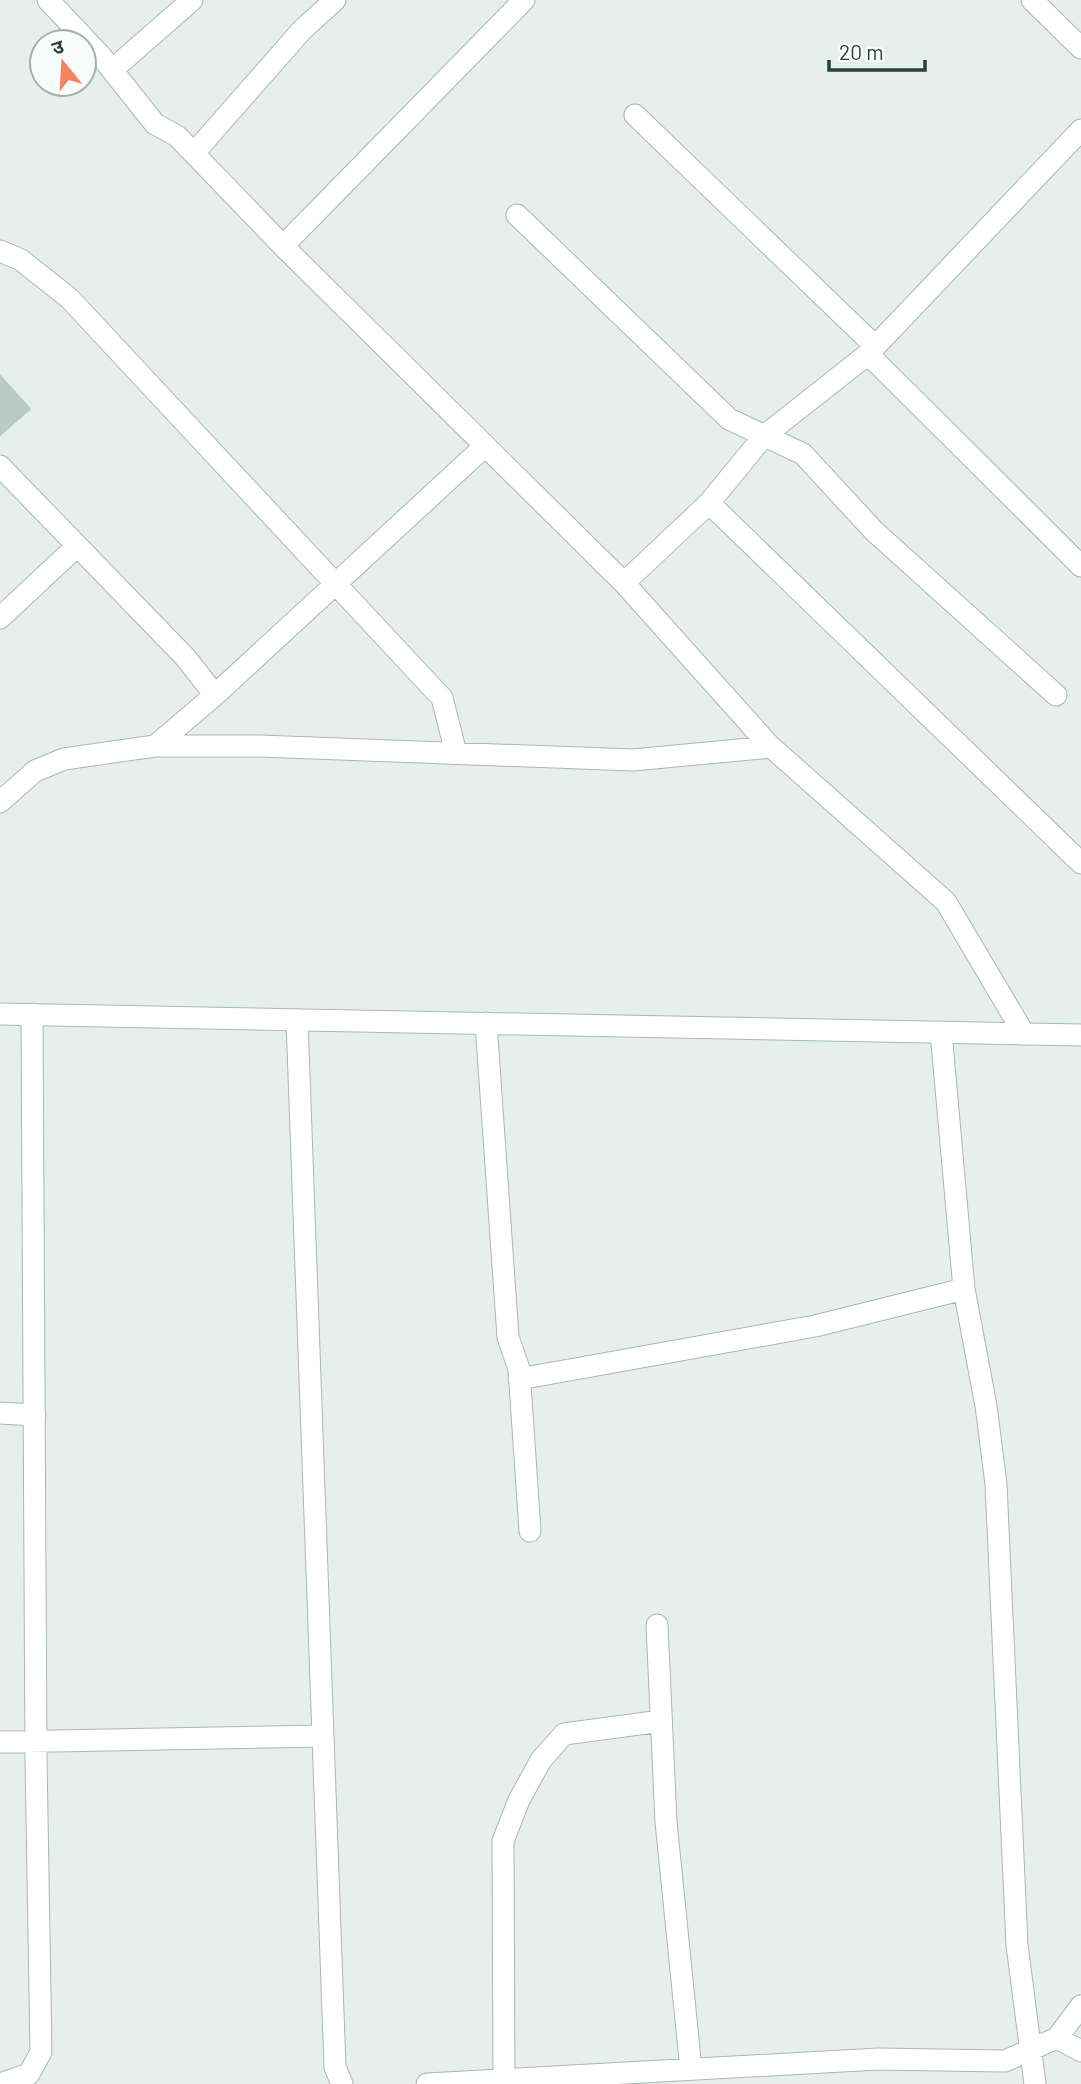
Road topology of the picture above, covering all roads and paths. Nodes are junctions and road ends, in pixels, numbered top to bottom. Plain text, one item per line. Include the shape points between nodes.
1 (48, 0) edge
2 (192, 0) edge
3 (335, 0) edge
4 (524, 0) edge
5 (1032, 0) edge
6 (1081, 48) edge
7 (112, 70) junction
8 (635, 115) dead end
9 (1081, 130) edge
10 (194, 153) junction
11 (517, 215) dead end
12 (282, 246) junction
13 (0, 251) edge
14 (871, 350) junction
15 (764, 436) junction
16 (485, 446) junction
17 (0, 466) edge
18 (709, 503) junction
19 (77, 546) junction
20 (1081, 566) edge
21 (624, 583) junction
22 (336, 584) junction
23 (0, 618) edge
24 (215, 695) junction
25 (1056, 695) dead end
26 (155, 746) junction
27 (771, 747) junction
28 (456, 753) junction
29 (0, 802) edge
30 (1081, 863) edge
31 (0, 1014) edge
32 (32, 1014) junction
33 (297, 1020) junction
34 (486, 1023) junction
35 (941, 1032) junction
36 (1024, 1034) junction
37 (1081, 1035) edge
38 (964, 1289) junction
39 (519, 1379) junction
40 (0, 1413) edge
41 (35, 1415) junction
42 (530, 1531) dead end
43 (657, 1625) dead end
44 (661, 1721) junction
45 (323, 1736) junction
46 (36, 1741) junction
47 (0, 1742) edge
48 (1081, 2006) edge
49 (1057, 2038) junction
50 (1030, 2051) junction
51 (1081, 2051) edge
52 (691, 2069) junction
53 (504, 2080) junction
54 (0, 2084) edge
55 (342, 2084) edge
56 (427, 2084) edge
57 (1035, 2084) edge

1 - 7 street
2 - 7 street
3 - 10 street via 302,30
4 - 12 street
5 - 6 street
7 - 10 street via 155,124
8 - 14 street
9 - 14 street
10 - 12 street
11 - 15 street via 729,419
12 - 16 street
13 - 22 street via 21,260 69,298
14 - 15 street
14 - 20 street
15 - 18 street
15 - 25 street via 803,454 874,531
16 - 21 street
16 - 22 street
17 - 19 street
18 - 21 street
18 - 30 street
19 - 23 street
19 - 24 street
21 - 27 street
22 - 24 street
22 - 28 street via 442,698
24 - 26 street
26 - 28 street
26 - 29 street via 64,759 35,771
27 - 28 street via 633,760
27 - 36 street via 946,902
31 - 32 street
32 - 33 street
32 - 41 street
33 - 34 street
33 - 45 street
34 - 35 street
34 - 39 street via 508,1337
35 - 36 street
35 - 38 street
36 - 37 street
38 - 39 street via 815,1326
38 - 50 street via 996,1484 1017,1932
39 - 42 street
40 - 41 street
41 - 46 street
43 - 44 street
44 - 52 street via 666,1822
44 - 53 street via 564,1734 541,1760 519,1800 503,1841
45 - 46 street
45 - 55 street via 335,2067
46 - 47 street
46 - 54 street via 41,2052 29,2074
48 - 49 street
49 - 50 street
49 - 51 street
50 - 52 street via 1005,2061 878,2059
50 - 57 street
52 - 53 street
53 - 56 street

